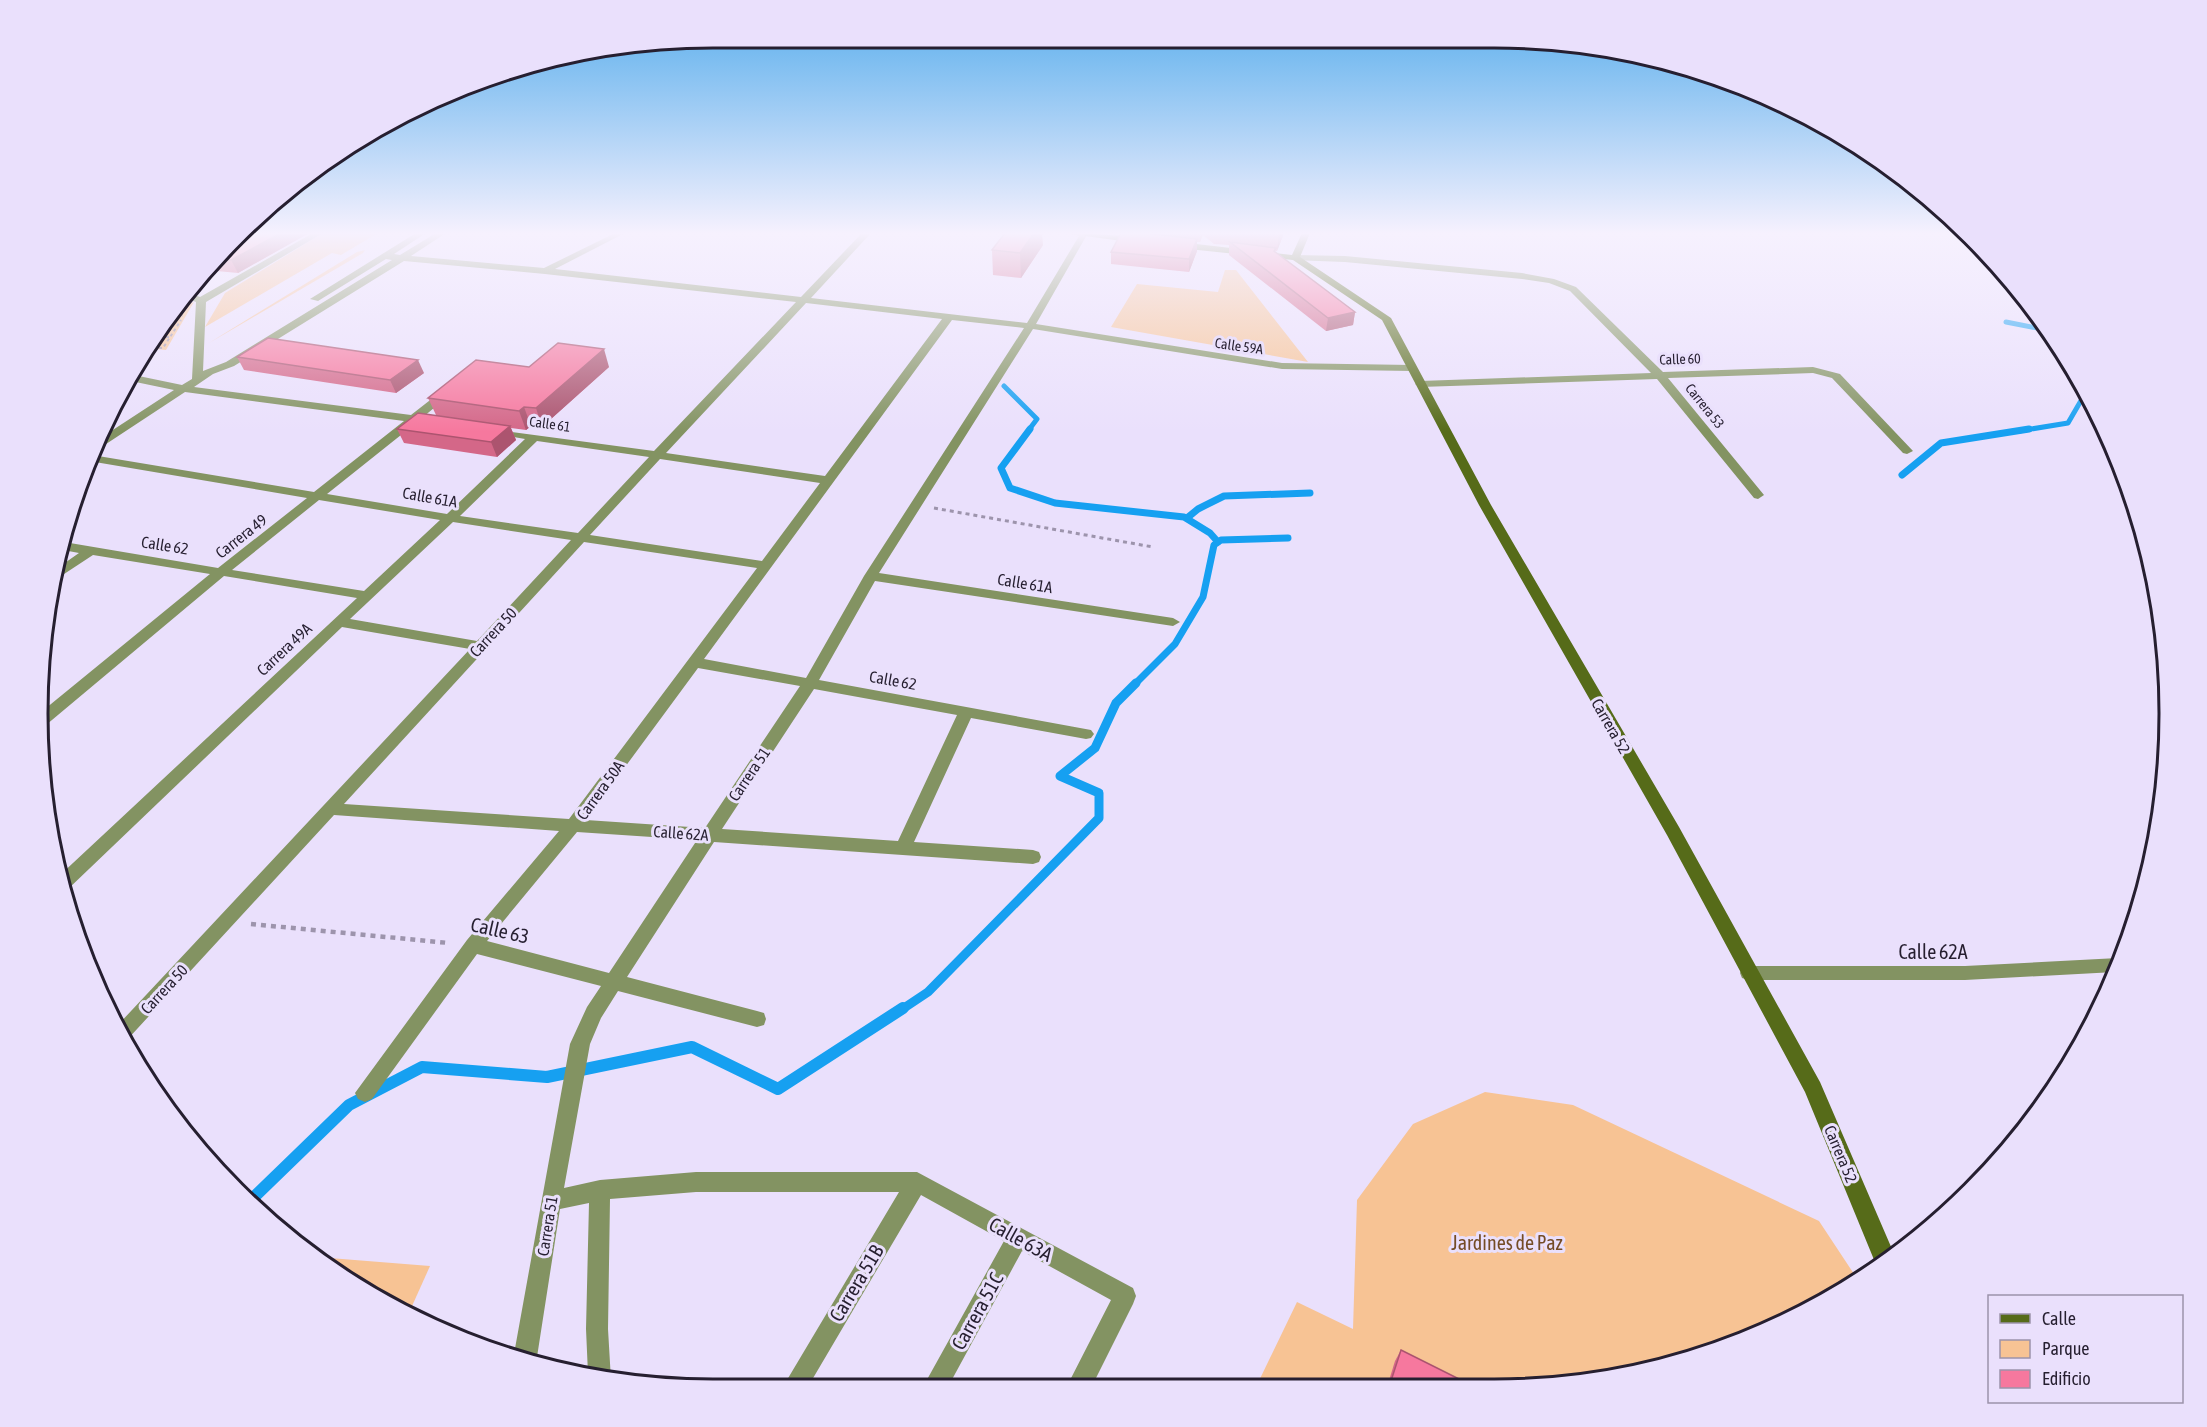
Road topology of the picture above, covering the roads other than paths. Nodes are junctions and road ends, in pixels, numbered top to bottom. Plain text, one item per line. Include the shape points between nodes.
1 (198, 300) edge
2 (314, 300) edge
3 (335, 300) edge
4 (797, 300) edge
5 (801, 300) junction
6 (1044, 300) edge
7 (1358, 300) edge
8 (1584, 300) edge
9 (201, 301) joint
10 (949, 317) junction
11 (1030, 326) junction
12 (1412, 368) junction
13 (209, 372) junction
14 (1659, 374) junction
15 (138, 379) edge
16 (197, 380) junction
17 (1420, 384) junction
18 (455, 386) edge
19 (185, 389) junction
20 (413, 419) junction
21 (446, 424) edge
22 (479, 429) edge
23 (534, 437) junction
24 (108, 438) edge
25 (1907, 451) dead end
26 (658, 454) junction
27 (99, 459) edge
28 (827, 480) junction
29 (319, 495) junction
30 (1758, 495) dead end
31 (451, 518) junction
32 (581, 537) junction
33 (70, 547) edge
34 (90, 551) junction
35 (765, 565) junction
36 (64, 569) edge
37 (221, 572) junction
38 (871, 576) junction
39 (368, 596) junction
40 (339, 622) junction
41 (1173, 622) dead end
42 (481, 646) junction
43 (694, 662) junction
44 (810, 683) junction
45 (966, 712) junction
46 (48, 715) edge
47 (1086, 734) dead end
48 (329, 809) junction
49 (574, 825) junction
50 (709, 835) junction
51 (903, 848) junction
52 (1033, 857) dead end
53 (69, 877) edge
54 (473, 945) junction
55 (2109, 966) edge
56 (1748, 973) junction
57 (613, 981) junction
58 (757, 1019) dead end
59 (128, 1028) edge
60 (365, 1093) dead end
61 (917, 1182) junction
62 (600, 1190) junction
63 (550, 1201) junction
64 (1018, 1237) junction
65 (1882, 1253) edge
66 (526, 1352) edge
67 (599, 1369) edge
68 (799, 1379) edge
69 (939, 1379) edge
70 (1083, 1379) edge

1 - 9 street
2 - 13 street via 216,362
3 - 13 street via 230,364
4 - 5 street, Calle 59A
5 - 10 street, Calle 59A
5 - 26 street, Carrera 50
6 - 11 street, Carrera 51
7 - 12 main road, Carrera 52 via 1386,318
8 - 14 street, Carrera 53
9 - 16 street
10 - 11 street, Calle 59A
10 - 28 street, Carrera 50A
11 - 12 street, Calle 59A via 1282,366
11 - 38 street, Carrera 51
12 - 17 main road, Carrera 52
13 - 16 street
14 - 17 street, Calle 60
14 - 25 street, Calle 60 via 1827,372 1836,376
14 - 30 street, Carrera 53
15 - 19 street
16 - 19 street
17 - 56 main road, Carrera 52 via 1502,536 1673,831
18 - 20 street, Carrera 49
19 - 20 street
19 - 24 street
20 - 21 street
20 - 29 street, Carrera 49
22 - 23 street, Calle 61
23 - 26 street, Calle 61
23 - 31 street, Carrera 49A
26 - 28 street, Calle 61
26 - 32 street, Carrera 50
27 - 29 street, Calle 61A
28 - 35 street, Carrera 50A
29 - 31 street, Calle 61A
29 - 37 street, Carrera 49
31 - 32 street, Calle 61A
31 - 39 street, Carrera 49A
32 - 35 street, Calle 61A
32 - 42 street, Carrera 50
33 - 34 street, Calle 62
34 - 36 street
34 - 37 street, Calle 62
35 - 43 street, Carrera 50A
37 - 39 street, Calle 62
37 - 46 street, Carrera 49
38 - 41 street, Calle 61A
38 - 44 street, Carrera 51
39 - 40 street, Carrera 49A
40 - 42 street
40 - 53 street, Carrera 49A
42 - 48 street, Carrera 50
43 - 44 street, Calle 62
43 - 49 street, Carrera 50A
44 - 45 street, Calle 62
44 - 50 street, Carrera 51
45 - 47 street, Calle 62
45 - 51 street
48 - 49 street, Calle 62A
48 - 59 street, Carrera 50
49 - 50 street, Calle 62A
49 - 54 street, Carrera 50A
50 - 51 street, Calle 62A
50 - 57 street, Carrera 51
51 - 52 street, Calle 62A
54 - 57 street, Calle 63
54 - 60 street, Carrera 50A
55 - 56 lane, Calle 62A via 1965,973
56 - 65 main road, Carrera 52 via 1813,1089
57 - 58 street, Calle 63
57 - 63 street, Carrera 51 via 580,1044
61 - 62 street via 696,1182
61 - 64 street, Calle 63A
61 - 68 street, Carrera 51B
62 - 63 street
62 - 67 street
63 - 66 street, Carrera 51
64 - 69 street, Carrera 51C
64 - 70 street, Calle 63A via 1125,1296

